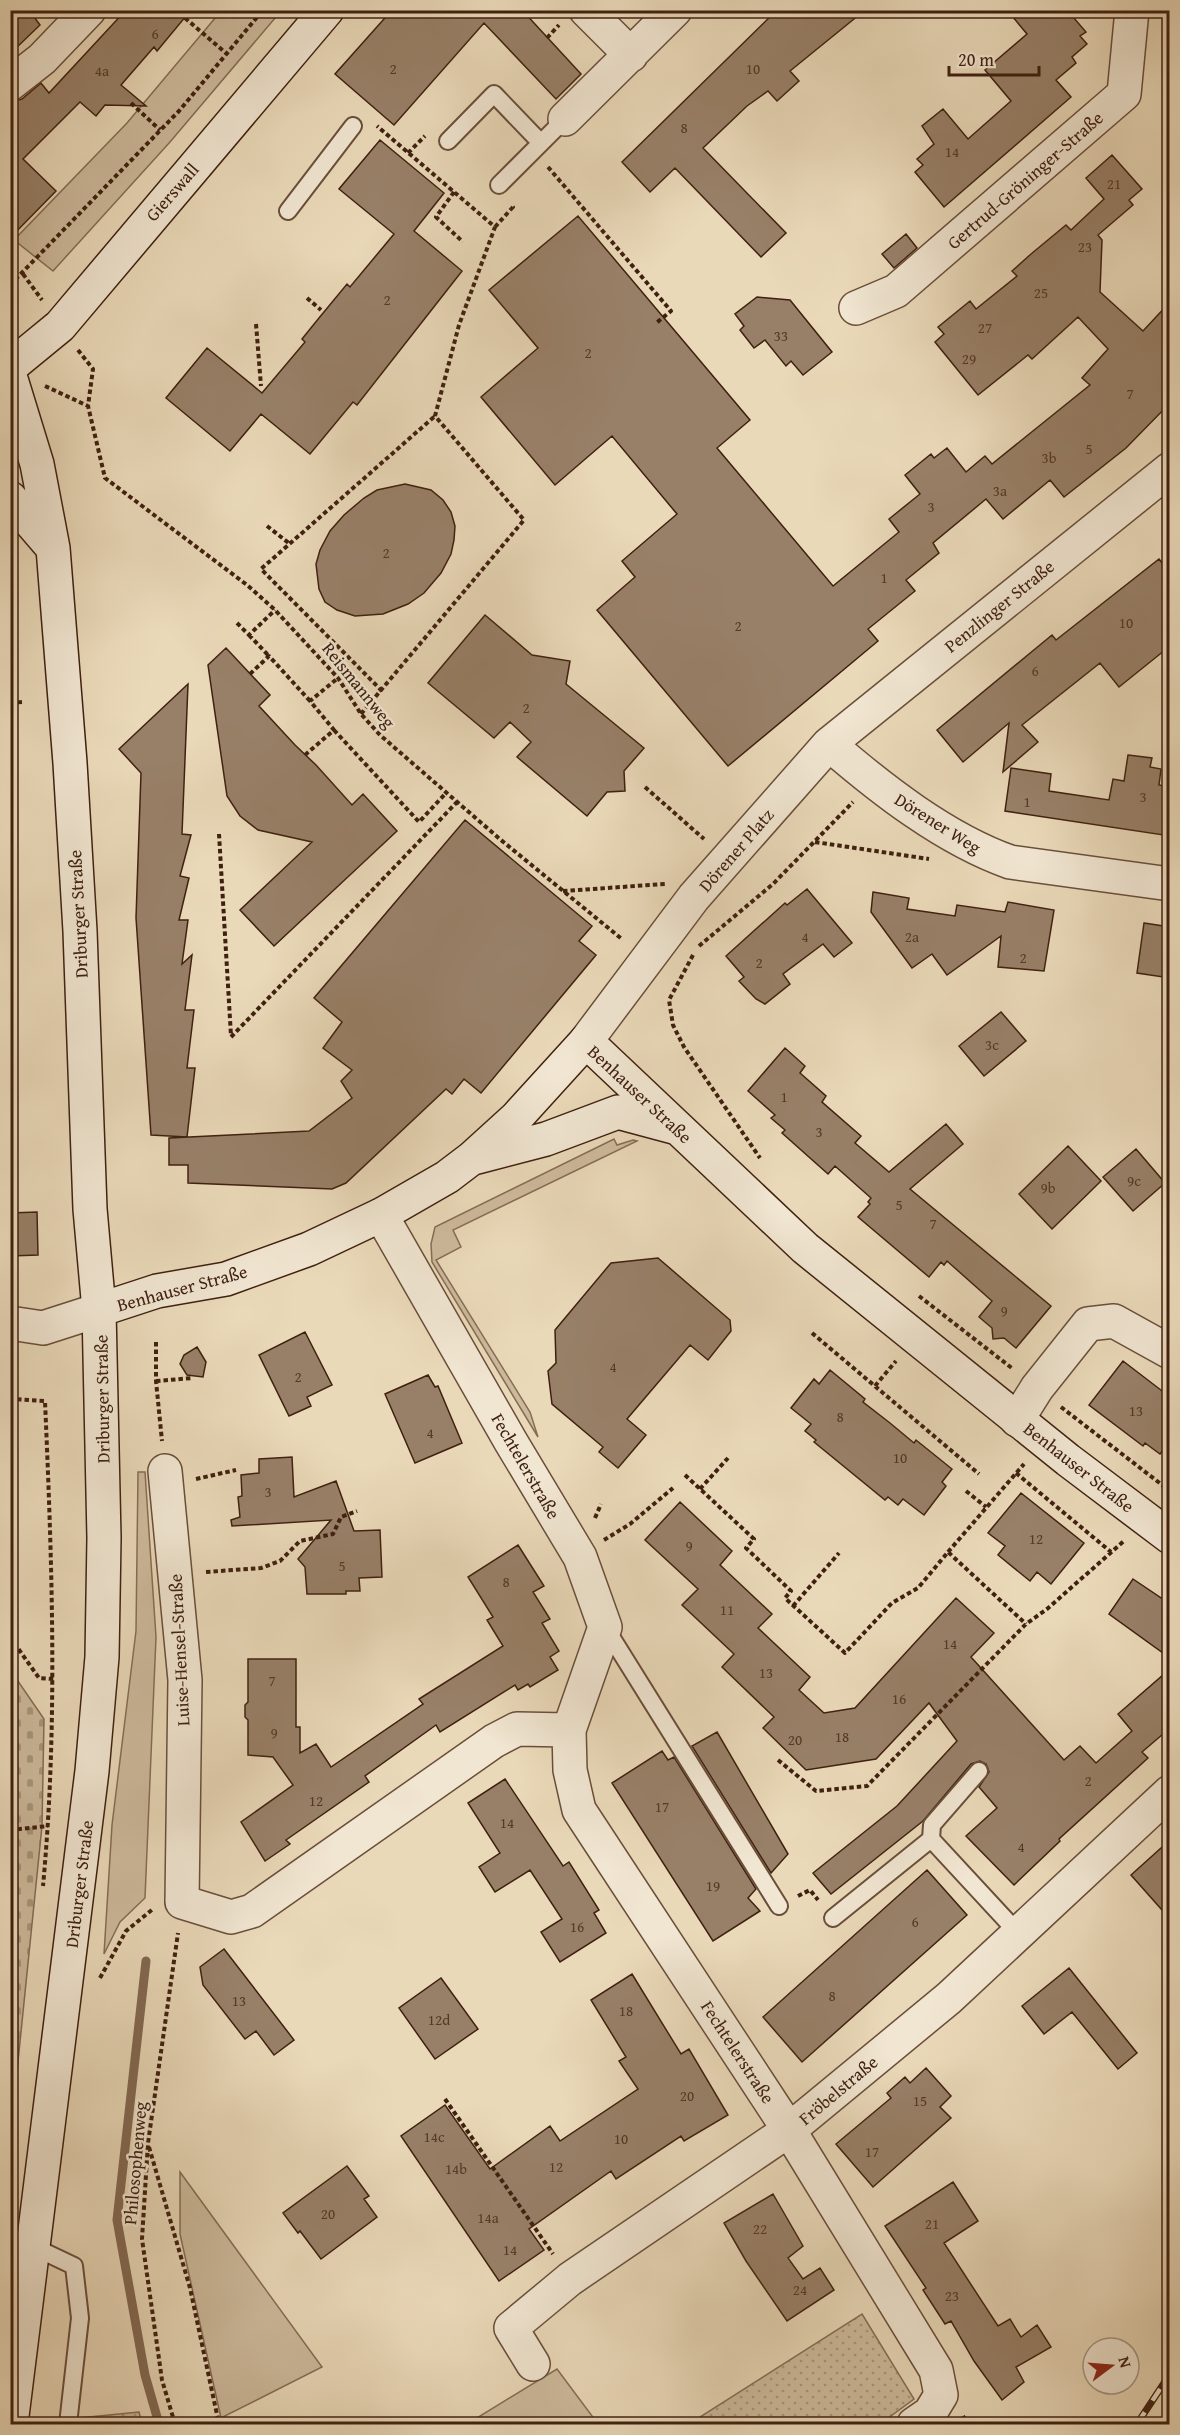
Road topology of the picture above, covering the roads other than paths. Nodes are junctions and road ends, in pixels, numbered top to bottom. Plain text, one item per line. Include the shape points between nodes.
1 (89, 10) edge
2 (327, 10) edge
3 (586, 10) edge
4 (675, 10) edge
5 (1132, 10) edge
6 (631, 55) junction
7 (10, 84) edge
8 (566, 119) joint
9 (353, 126) road end
10 (448, 141) dead end
11 (538, 146) junction
12 (499, 185) dead end
13 (288, 211) dead end
14 (856, 308) dead end
15 (10, 368) edge
16 (10, 376) edge
17 (1170, 469) edge
18 (10, 498) edge
19 (53, 548) junction
20 (829, 744) junction
21 (1170, 884) edge
22 (586, 1041) junction
23 (678, 1128) junction
24 (472, 1158) junction
25 (381, 1215) junction
26 (99, 1310) junction
27 (10, 1323) edge
28 (1170, 1352) edge
29 (1017, 1420) junction
30 (180, 1475) road end
31 (1170, 1537) edge
32 (605, 1627) junction
33 (569, 1730) junction
34 (980, 1771) dead end
35 (1170, 1792) edge
36 (932, 1839) junction
37 (779, 1906) road end
38 (832, 1918) road end
39 (1018, 1933) junction
40 (789, 2130) junction
41 (34, 2247) junction
42 (533, 2364) dead end
43 (11, 2424) edge
44 (68, 2424) edge
45 (914, 2424) edge

1 - 7 street via 42,59
2 - 15 street, Gierswall via 60,326
3 - 6 street
4 - 6 street
5 - 14 street, Gertrud-Gröninger-Straße via 1124,94 896,291
6 - 8 street
8 - 11 lane
9 - 13 lane
10 - 11 lane via 494,94
11 - 12 lane
16 - 19 street, Driburger Straße via 37,464
17 - 20 street, Penzlinger Straße
18 - 19 street
19 - 26 street, Driburger Straße via 70,763 90,1209
20 - 21 street, Dörener Weg via 873,782 967,844 1010,862
20 - 22 street, Dörener Platz via 694,897
22 - 23 street, Benhauser Straße
22 - 24 street, Benhauser Straße via 516,1118
23 - 24 street via 618,1112 546,1138
23 - 29 street, Benhauser Straße via 805,1248
24 - 25 street, Benhauser Straße
25 - 26 street, Benhauser Straße via 309,1249 226,1279 157,1291
25 - 32 street, Fechtelerstraße via 580,1557
26 - 27 street, Benhauser Straße via 43,1328
26 - 41 street, Driburger Straße via 104,1538 102,1657 86,1828
28 - 29 street, Benhauser Straße via 1114,1321 1088,1324
29 - 31 street, Benhauser Straße
30 - 33 street, Luise-Hensel-Straße via 185,1680 182,1902 231,1917 252,1911 494,1741 517,1729
32 - 33 street, Fechtelerstraße
32 - 37 lane
33 - 40 street, Fechtelerstraße via 570,1770 579,1810
34 - 36 lane via 932,1825
35 - 39 street, Fröbelstraße
36 - 38 lane
36 - 39 lane
39 - 40 street, Fröbelstraße via 949,1998
40 - 42 street, Fröbelstraße via 570,2279 512,2328
40 - 45 street, Fechtelerstraße via 936,2370 941,2395 930,2413
41 - 43 street, Driburger Straße
41 - 44 lane via 74,2266 80,2318

